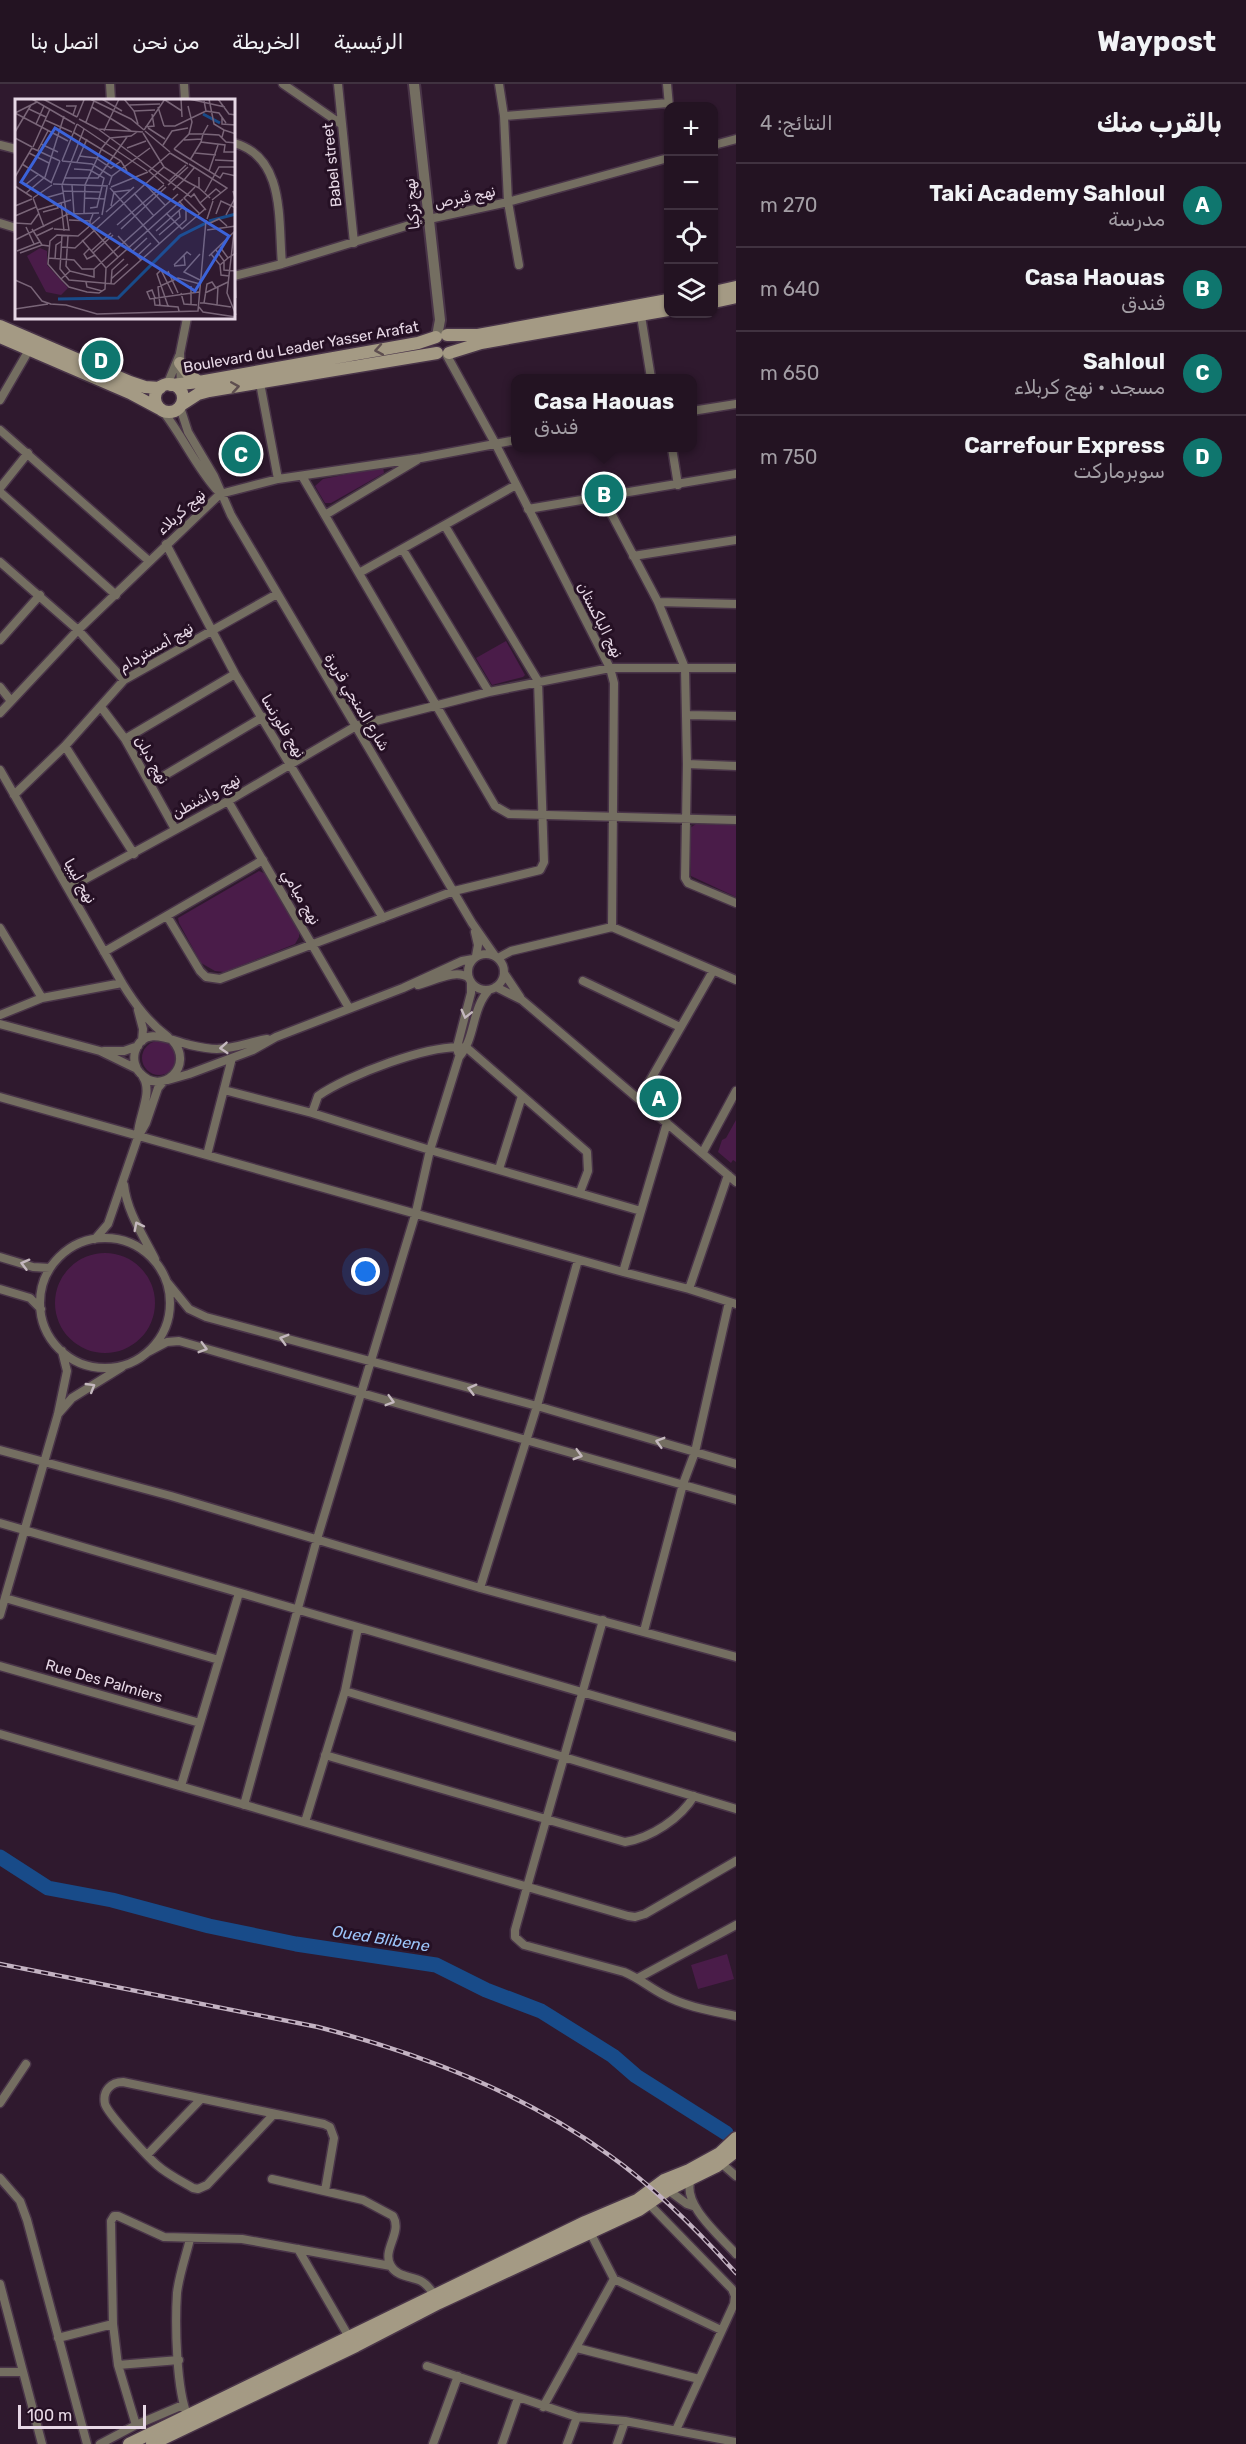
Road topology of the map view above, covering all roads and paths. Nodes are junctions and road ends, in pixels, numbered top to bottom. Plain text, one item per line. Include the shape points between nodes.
1 (110, 84) edge
2 (184, 84) edge
3 (283, 84) edge
4 (338, 84) edge
5 (414, 84) edge
6 (499, 84) edge
7 (667, 84) edge
8 (111, 99) edge
9 (185, 99) edge
10 (668, 102) edge
11 (664, 105) edge
12 (504, 116) junction
13 (341, 124) junction
14 (736, 139) edge
15 (236, 144) edge
16 (718, 144) edge
17 (0, 145) edge
18 (15, 149) edge
19 (664, 159) edge
20 (508, 202) junction
21 (429, 219) junction
22 (0, 223) edge
23 (15, 228) edge
24 (354, 243) junction
25 (282, 264) junction
26 (519, 265) dead end
27 (236, 276) edge
28 (736, 287) edge
29 (718, 291) edge
30 (736, 297) edge
31 (664, 301) edge
32 (718, 301) edge
33 (664, 311) edge
34 (640, 316) junction
35 (187, 320) edge
36 (0, 326) edge
37 (441, 336) junction
38 (0, 337) edge
39 (29, 350) junction
40 (444, 353) junction
41 (180, 358) junction
42 (650, 374) edge
43 (199, 382) junction
44 (260, 383) junction
45 (172, 387) junction
46 (0, 400) edge
47 (736, 404) edge
48 (180, 406) junction
49 (161, 410) junction
50 (697, 410) edge
51 (0, 430) edge
52 (511, 441) edge
53 (495, 443) junction
54 (673, 452) edge
55 (28, 453) junction
56 (421, 458) junction
57 (736, 474) edge
58 (302, 476) junction
59 (278, 479) junction
60 (516, 485) junction
61 (678, 485) junction
62 (0, 490) edge
63 (220, 494) junction
64 (603, 498) junction
65 (528, 509) junction
66 (325, 515) junction
67 (445, 526) junction
68 (736, 540) edge
69 (166, 544) junction
70 (403, 550) junction
71 (633, 556) junction
72 (149, 561) junction
73 (1, 565) edge
74 (359, 573) junction
75 (278, 594) junction
76 (40, 595) junction
77 (116, 595) junction
78 (658, 602) junction
79 (736, 604) edge
80 (78, 630) junction
81 (212, 630) junction
82 (0, 640) edge
83 (610, 668) junction
84 (685, 668) junction
85 (736, 668) edge
86 (235, 674) junction
87 (124, 680) junction
88 (538, 681) junction
89 (0, 687) edge
90 (489, 692) junction
91 (11, 701) junction
92 (436, 705) junction
93 (101, 707) junction
94 (0, 714) edge
95 (687, 715) junction
96 (736, 716) edge
97 (263, 717) junction
98 (356, 726) junction
99 (124, 739) junction
100 (65, 746) junction
101 (290, 764) junction
102 (687, 764) junction
103 (736, 766) edge
104 (0, 770) edge
105 (150, 784) junction
106 (14, 795) junction
107 (228, 801) junction
108 (541, 814) junction
109 (611, 817) junction
110 (685, 818) junction
111 (736, 820) edge
112 (175, 829) junction
113 (134, 854) junction
114 (263, 860) junction
115 (69, 888) junction
116 (454, 891) junction
117 (736, 903) edge
118 (167, 916) junction
119 (383, 918) junction
120 (472, 923) junction
121 (612, 927) junction
122 (0, 928) edge
123 (312, 943) junction
124 (104, 952) junction
125 (496, 957) junction
126 (475, 958) junction
127 (713, 971) junction
128 (504, 973) junction
129 (470, 980) junction
130 (736, 980) edge
131 (584, 981) dead end
132 (122, 983) junction
133 (403, 988) junction
134 (493, 988) junction
135 (42, 998) junction
136 (522, 1000) junction
137 (136, 1006) junction
138 (350, 1008) junction
139 (0, 1015) edge
140 (0, 1024) edge
141 (680, 1027) junction
142 (276, 1037) junction
143 (170, 1039) junction
144 (140, 1043) junction
145 (457, 1047) junction
146 (467, 1048) junction
147 (100, 1051) junction
148 (459, 1057) junction
149 (232, 1058) junction
150 (140, 1073) junction
151 (166, 1080) junction
152 (224, 1090) junction
153 (736, 1091) edge
154 (522, 1096) junction
155 (0, 1097) edge
156 (640, 1098) junction
157 (312, 1113) junction
158 (667, 1123) junction
159 (138, 1137) junction
160 (430, 1150) junction
161 (703, 1152) junction
162 (207, 1155) junction
163 (499, 1169) junction
164 (728, 1175) junction
165 (736, 1182) edge
166 (124, 1183) junction
167 (580, 1192) junction
168 (641, 1211) junction
169 (416, 1212) junction
170 (94, 1239) junction
171 (0, 1257) edge
172 (578, 1260) junction
173 (159, 1267) junction
174 (50, 1268) junction
175 (623, 1272) junction
176 (166, 1282) junction
177 (689, 1288) junction
178 (0, 1289) edge
179 (733, 1303) edge
180 (41, 1309) junction
181 (62, 1351) junction
182 (148, 1352) junction
183 (369, 1362) junction
184 (128, 1364) junction
185 (362, 1392) junction
186 (537, 1406) junction
187 (58, 1414) junction
188 (525, 1440) junction
189 (0, 1450) edge
190 (694, 1452) junction
191 (44, 1463) junction
192 (736, 1464) edge
193 (683, 1484) junction
194 (736, 1500) edge
195 (0, 1522) edge
196 (25, 1529) junction
197 (317, 1539) junction
198 (480, 1588) junction
199 (239, 1593) junction
200 (5, 1598) junction
201 (297, 1611) junction
202 (0, 1615) edge
203 (603, 1620) junction
204 (358, 1628) junction
205 (644, 1631) junction
206 (736, 1657) edge
207 (219, 1660) junction
208 (0, 1666) edge
209 (345, 1691) junction
210 (583, 1693) junction
211 (200, 1723) junction
212 (0, 1734) edge
213 (736, 1737) edge
214 (325, 1755) junction
215 (564, 1757) junction
216 (181, 1786) junction
217 (694, 1796) junction
218 (244, 1804) junction
219 (736, 1809) edge
220 (546, 1819) junction
221 (305, 1822) junction
222 (736, 1862) edge
223 (527, 1887) junction
224 (736, 1925) edge
225 (638, 1978) junction
226 (736, 2016) edge
227 (26, 2064) dead end
228 (201, 2099) junction
229 (0, 2103) edge
230 (274, 2114) junction
231 (736, 2138) edge
232 (736, 2151) edge
233 (147, 2155) junction
234 (722, 2163) junction
235 (736, 2176) edge
236 (0, 2178) edge
237 (272, 2179) dead end
238 (691, 2179) junction
239 (668, 2190) junction
240 (325, 2191) junction
241 (649, 2204) junction
242 (693, 2206) junction
243 (588, 2229) junction
244 (190, 2239) junction
245 (298, 2249) junction
246 (736, 2254) edge
247 (391, 2266) junction
248 (614, 2279) junction
249 (0, 2284) edge
250 (434, 2294) junction
251 (113, 2324) junction
252 (722, 2330) junction
253 (58, 2338) junction
254 (352, 2341) junction
255 (577, 2348) junction
256 (179, 2360) junction
257 (118, 2365) junction
258 (427, 2366) dead end
259 (0, 2372) edge
260 (23, 2372) junction
261 (458, 2376) junction
262 (699, 2379) junction
263 (518, 2398) junction
264 (543, 2407) junction
265 (186, 2411) junction
266 (577, 2417) junction
267 (625, 2421) junction
268 (136, 2425) junction
269 (676, 2430) junction
270 (736, 2442) edge
271 (42, 2444) edge
272 (87, 2444) edge
273 (100, 2444) edge
274 (129, 2444) edge
275 (153, 2444) edge
276 (433, 2444) edge
277 (502, 2444) edge
278 (567, 2444) edge
279 (617, 2444) edge

1 - 8 street
2 - 9 street
3 - 13 street
4 - 13 street, Babel street
5 - 21 street, نهج تركيا
6 - 12 street
7 - 10 street
11 - 12 street
12 - 20 street
13 - 24 street, Babel street
14 - 16 street
15 - 25 street via 262,161 275,182
17 - 18 street
19 - 20 street, نهج قبرص
20 - 21 street, نهج قبرص
20 - 26 street
21 - 24 street, نهج قبرص
21 - 37 street, نهج تركيا
22 - 23 street
24 - 25 street, نهج قبرص
25 - 27 street, نهج قبرص
28 - 29 main road
30 - 32 main road
31 - 37 main road, Boulevard du Leader Yasser Arafat via 478,335
33 - 34 main road, Boulevard du Leader Yasser Arafat
34 - 40 main road, Boulevard du Leader Yasser Arafat
34 - 42 street
35 - 41 street
36 - 45 main road, Boulevard du Leader Yasser Arafat via 130,382 145,387
37 - 40 main road via 433,344
37 - 40 main road via 452,339 453,345
37 -> 43 main road, Boulevard du Leader Yasser Arafat via 418,344
38 - 39 main road
39 - 46 street
39 - 49 main road
40 - 44 main road, Boulevard du Leader Yasser Arafat
40 - 53 street, نهج الباكستان
41 - 43 main road via 189,375
41 - 45 street
41 - 45 street
43 - 45 main road, Boulevard du Leader Yasser Arafat
48 -> 44 main road, Boulevard du Leader Yasser Arafat via 198,394
44 - 59 street
45 - 48 main road
45 - 49 main road via 155,398
47 - 50 street
48 - 49 main road, Boulevard du Leader Yasser Arafat via 169,412
48 - 63 street, شارع المنجي قريرة via 188,432
49 - 63 street, شارع المنجي قريرة
51 - 55 street
52 - 53 street, نهج كربلاء
53 - 56 street, نهج كربلاء
53 - 60 street, نهج الباكستان
54 - 61 street
55 - 62 street
55 - 72 street
56 - 58 street, نهج كربلاء
56 - 66 street
57 - 61 street
58 - 59 street, نهج كربلاء
58 - 66 street
59 - 63 street, نهج كربلاء
60 - 65 street, نهج الباكستان
60 - 67 street
61 - 64 street
62 - 77 street
63 - 69 street, نهج كربلاء
63 - 75 street, شارع المنجي قريرة
64 - 65 street
64 - 71 street
65 - 83 street, نهج الباكستان
66 - 74 street
67 - 70 street
67 - 88 street
68 - 71 street
69 - 72 street, نهج كربلاء
69 - 81 street, نهج فلورنسا
70 - 74 street
70 - 90 street
71 - 78 street
72 - 77 street, نهج كربلاء
73 - 76 street
74 - 92 street
75 - 81 street, نهج أمستردام
75 - 98 street, شارع المنجي قريرة
76 - 80 street
76 - 82 street
77 - 80 street, نهج كربلاء
78 - 79 street
78 - 84 street
80 - 87 street
80 - 91 street, نهج كربلاء
81 - 86 street, نهج فلورنسا
81 - 87 street, نهج أمستردام
83 - 84 street, نهج واشنطن
83 - 88 street, نهج واشنطن
83 - 109 street, نهج الباكستان via 614,683
84 - 85 street, نهج واشنطن
84 - 95 street
86 - 97 street, نهج فلورنسا
86 - 99 street
87 - 93 street, نهج أمستردام
88 - 90 street, نهج واشنطن
88 - 108 street
89 - 91 street
90 - 92 street, نهج واشنطن
91 - 94 street, نهج كربلاء
92 - 98 street, نهج واشنطن
92 - 108 street via 495,806 508,814
93 - 99 street, نهج دبلن
93 - 100 street, نهج أمستردام
95 - 96 street
95 - 102 street
97 - 101 street, نهج فلورنسا
97 - 105 street
98 - 101 street, نهج واشنطن
98 - 116 street, شارع المنجي قريرة
99 - 105 street, نهج دبلن
100 - 106 street, نهج أمستردام
100 - 113 street
101 - 107 street, نهج واشنطن
101 - 119 street, نهج فلورنسا
102 - 103 street
102 - 110 street
104 - 106 street, نهج ليبيا
105 - 112 street, نهج دبلن
106 - 115 street, نهج ليبيا
107 - 112 street, نهج واشنطن
107 - 114 street, نهج ميامي
108 - 109 street
108 - 116 street via 544,862 540,870
109 - 110 street
109 - 121 street, نهج الباكستان
110 - 111 street
110 - 117 street via 686,881
112 - 113 street, نهج واشنطن
113 - 115 street, نهج واشنطن
114 - 118 street
114 - 123 street, نهج ميامي
115 - 124 street, نهج ليبيا
116 - 119 street
116 - 120 street, شارع المنجي قريرة
118 - 123 street via 200,971 213,979
118 - 124 street
119 - 123 street
120 - 125 street, شارع المنجي قريرة
120 - 126 street, شارع المنجي قريرة via 478,945
121 - 125 street
121 - 127 street
122 - 135 street
123 - 138 street, نهج ميامي
124 - 132 street, نهج ليبيا
125 - 126 street via 486,954
125 - 128 street via 502,962
126 - 129 street via 468,968
126 - 133 street via 462,960
127 - 130 street
127 - 141 street
128 - 134 street
128 - 136 street
129 - 133 street via 463,973 456,973
129 - 134 street via 479,988
129 -> 145 street via 471,993
131 - 141 street
132 - 135 street
132 - 137 street, نهج ليبيا
133 - 138 street
134 - 136 street via 504,989
134 - 146 street via 479,1005
135 - 139 street
136 - 156 street
137 - 143 street, نهج ليبيا
137 - 144 street, نهج ليبيا via 143,1029
138 - 142 street
140 - 147 street
141 - 156 street
142 -> 143 street via 218,1049
142 - 149 street
143 - 144 street via 154,1035
143 - 151 street via 181,1061
144 - 147 street via 124,1051
144 - 150 street via 135,1058
145 - 146 street
145 - 148 street
145 - 157 street via 408,1057 335,1086 318,1096
146 - 148 street
146 - 154 street
147 - 150 street
148 - 160 street
149 - 151 street
149 - 152 street
150 - 151 street via 156,1082
150 - 159 street via 147,1089
151 - 159 street via 158,1088
152 - 157 street
152 - 162 street
153 - 161 street
154 - 163 street
154 - 167 street via 587,1152 588,1171
155 - 159 street
156 - 158 street
157 - 160 street
158 - 161 street
158 - 168 street
159 - 162 street
159 - 166 street
160 - 163 street
160 - 169 street
161 - 164 street
162 - 169 street
163 - 167 street
164 - 165 street
164 - 177 street
166 - 170 street via 108,1224
173 -> 166 street via 130,1212
167 - 168 street
168 - 175 street
169 - 172 street
169 - 183 street
170 - 173 street via 124,1241 150,1256
170 - 174 street via 69,1249
174 -> 171 street
172 - 175 street
172 - 186 street
173 - 176 street
174 - 180 street
175 - 177 street
176 - 182 street via 170,1312 166,1327
183 -> 176 street via 206,1317 189,1309
177 - 179 street
178 - 180 street via 30,1298
179 - 190 street
180 - 181 street via 48,1331
181 - 184 street via 93,1367
181 - 187 street via 67,1371
182 - 184 street
182 -> 185 street via 166,1342 179,1341
183 - 185 street
186 -> 183 street
187 -> 184 street via 72,1398
185 -> 188 street
185 - 197 street
186 - 188 street
190 -> 186 street
187 - 191 street
188 -> 193 street
188 - 198 street
189 - 191 street
190 - 192 street
190 - 193 street
191 - 196 street
191 - 197 street
193 - 194 street
193 - 205 street
195 - 196 street
196 - 199 street
196 - 200 street
197 - 198 street
197 - 201 street
198 - 203 street
199 - 201 street
199 - 207 street
200 - 202 street
200 - 207 street
201 - 204 street
201 - 218 street
203 - 205 street
203 - 210 street
204 - 209 street
204 - 210 street
205 - 206 street
207 - 211 street
208 - 211 street, Rue Des Palmiers
209 - 214 street
209 - 215 street
210 - 213 street
210 - 215 street
211 - 216 street
212 - 216 street
214 - 220 street
214 - 221 street
215 - 217 street
215 - 220 street
216 - 218 street
217 - 219 street
217 - 220 street via 675,1818 638,1840 625,1842
218 - 221 street
220 - 223 street
221 - 223 street
222 - 223 street via 635,1917
223 - 225 street via 514,1933 520,1943
224 - 225 street
225 - 226 street via 676,2001
227 - 229 street
228 - 230 street
228 - 233 street
228 - 233 street via 123,2082 110,2086 105,2104
230 - 233 street via 204,2187 193,2188 158,2167
230 - 240 street via 324,2124 334,2132
231 - 243 main road via 720,2153 664,2180
232 - 234 main road
234 - 235 street
234 - 238 main road
236 - 253 street via 20,2201 27,2220
237 - 240 street
238 - 239 main road
238 - 242 street
239 - 241 main road
239 - 242 street
240 - 247 street via 363,2200 393,2217 396,2226 387,2256
241 - 243 main road
241 - 252 street via 734,2292 735,2300
242 - 246 street
243 - 248 street
243 - 250 main road
243 - 254 main road
244 - 245 street via 242,2239
244 - 251 street via 164,2237 118,2216 112,2218
244 - 256 street via 177,2293
245 - 247 street
245 - 254 street
247 - 250 street via 427,2285
248 - 252 street
248 - 255 street
249 - 260 street
250 - 254 main road
251 - 253 street
251 - 257 street
252 - 262 street
253 - 272 street
254 - 265 main road
254 - 275 main road
255 - 262 street
255 - 264 street
256 - 257 street
256 - 265 street
257 - 268 street
258 - 261 street
259 - 260 street
260 - 271 street
261 - 263 street
261 - 276 street
262 - 269 street
263 - 264 street
263 - 277 street
264 - 266 street
265 - 268 street
265 - 274 main road
266 - 267 street
266 - 278 street
267 - 269 street
267 - 279 street
268 - 273 street
269 - 270 street

